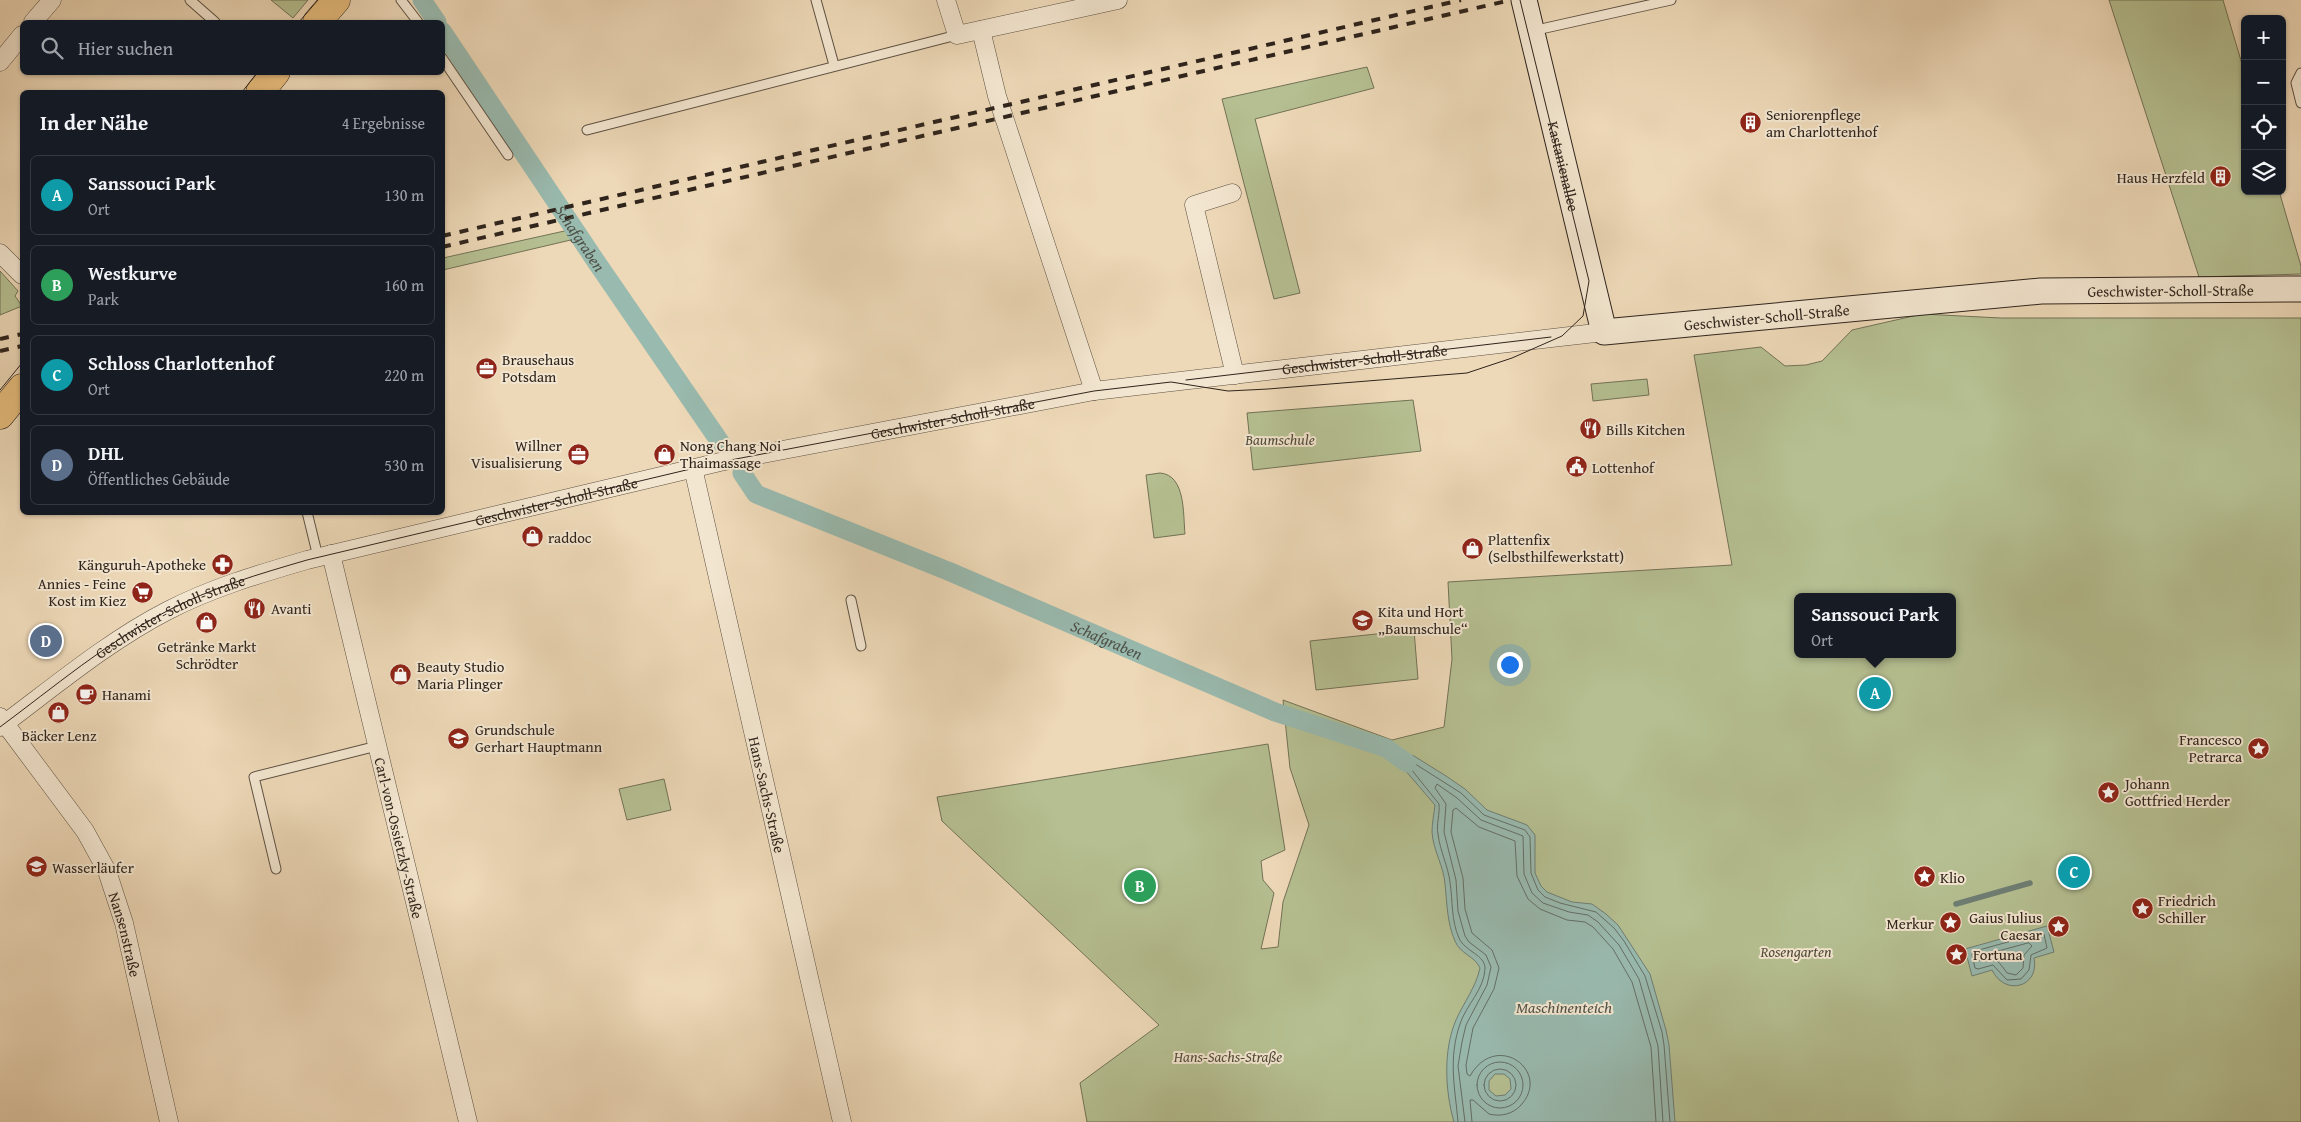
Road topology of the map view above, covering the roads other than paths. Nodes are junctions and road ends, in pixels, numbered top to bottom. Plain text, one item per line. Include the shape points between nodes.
1 (52, 0) edge
2 (190, 0) edge
3 (336, 0) edge
4 (401, 0) edge
5 (816, 0) edge
6 (946, 0) edge
7 (1118, 0) edge
8 (1524, 0) edge
9 (1671, 0) edge
10 (35, 20) edge
11 (213, 20) edge
12 (319, 20) edge
13 (416, 20) edge
14 (981, 30) junction
15 (1532, 31) junction
16 (957, 35) junction
17 (20, 37) edge
18 (0, 62) edge
19 (445, 62) edge
20 (834, 65) junction
21 (2301, 73) edge
22 (2301, 102) edge
23 (587, 130) dead end
24 (508, 155) dead end
25 (1232, 192) dead end
26 (0, 253) edge
27 (20, 273) edge
28 (2301, 290) edge
29 (1604, 332) junction
30 (1235, 375) junction
31 (20, 390) edge
32 (1094, 391) junction
33 (0, 415) edge
34 (693, 468) junction
35 (308, 515) edge
36 (325, 556) junction
37 (851, 600) dead end
38 (861, 646) dead end
39 (2, 723) edge
40 (376, 746) junction
41 (276, 868) dead end
42 (169, 1122) edge
43 (468, 1122) edge
44 (842, 1122) edge

1 - 10 street
2 - 11 lane
3 - 12 main road
4 - 13 lane
5 - 20 lane
6 - 16 street
7 - 14 street
8 - 15 street, Kastanienallee
9 - 15 lane
14 - 16 street
14 - 32 street via 998,96
15 - 29 street, Kastanienallee
16 - 20 lane
17 - 18 street
19 - 24 lane
20 - 23 lane
21 - 22 lane via 2296,83
25 - 30 street via 1194,205
26 - 27 street
28 - 29 street, Geschwister-Scholl-Straße via 2041,291
29 - 30 street, Geschwister-Scholl-Straße
30 - 32 street, Geschwister-Scholl-Straße
31 - 33 main road
32 - 34 street, Geschwister-Scholl-Straße
34 - 36 street, Geschwister-Scholl-Straße
34 - 44 street, Hans-Sachs-Straße
35 - 36 lane
36 - 39 street, Geschwister-Scholl-Straße via 246,578 166,612 128,633
36 - 40 street, Carl-von-Ossietzky-Straße
37 - 38 lane
39 - 42 street, Nansenstraße via 85,831 107,871 124,922
40 - 41 lane via 254,777
40 - 43 street, Carl-von-Ossietzky-Straße

